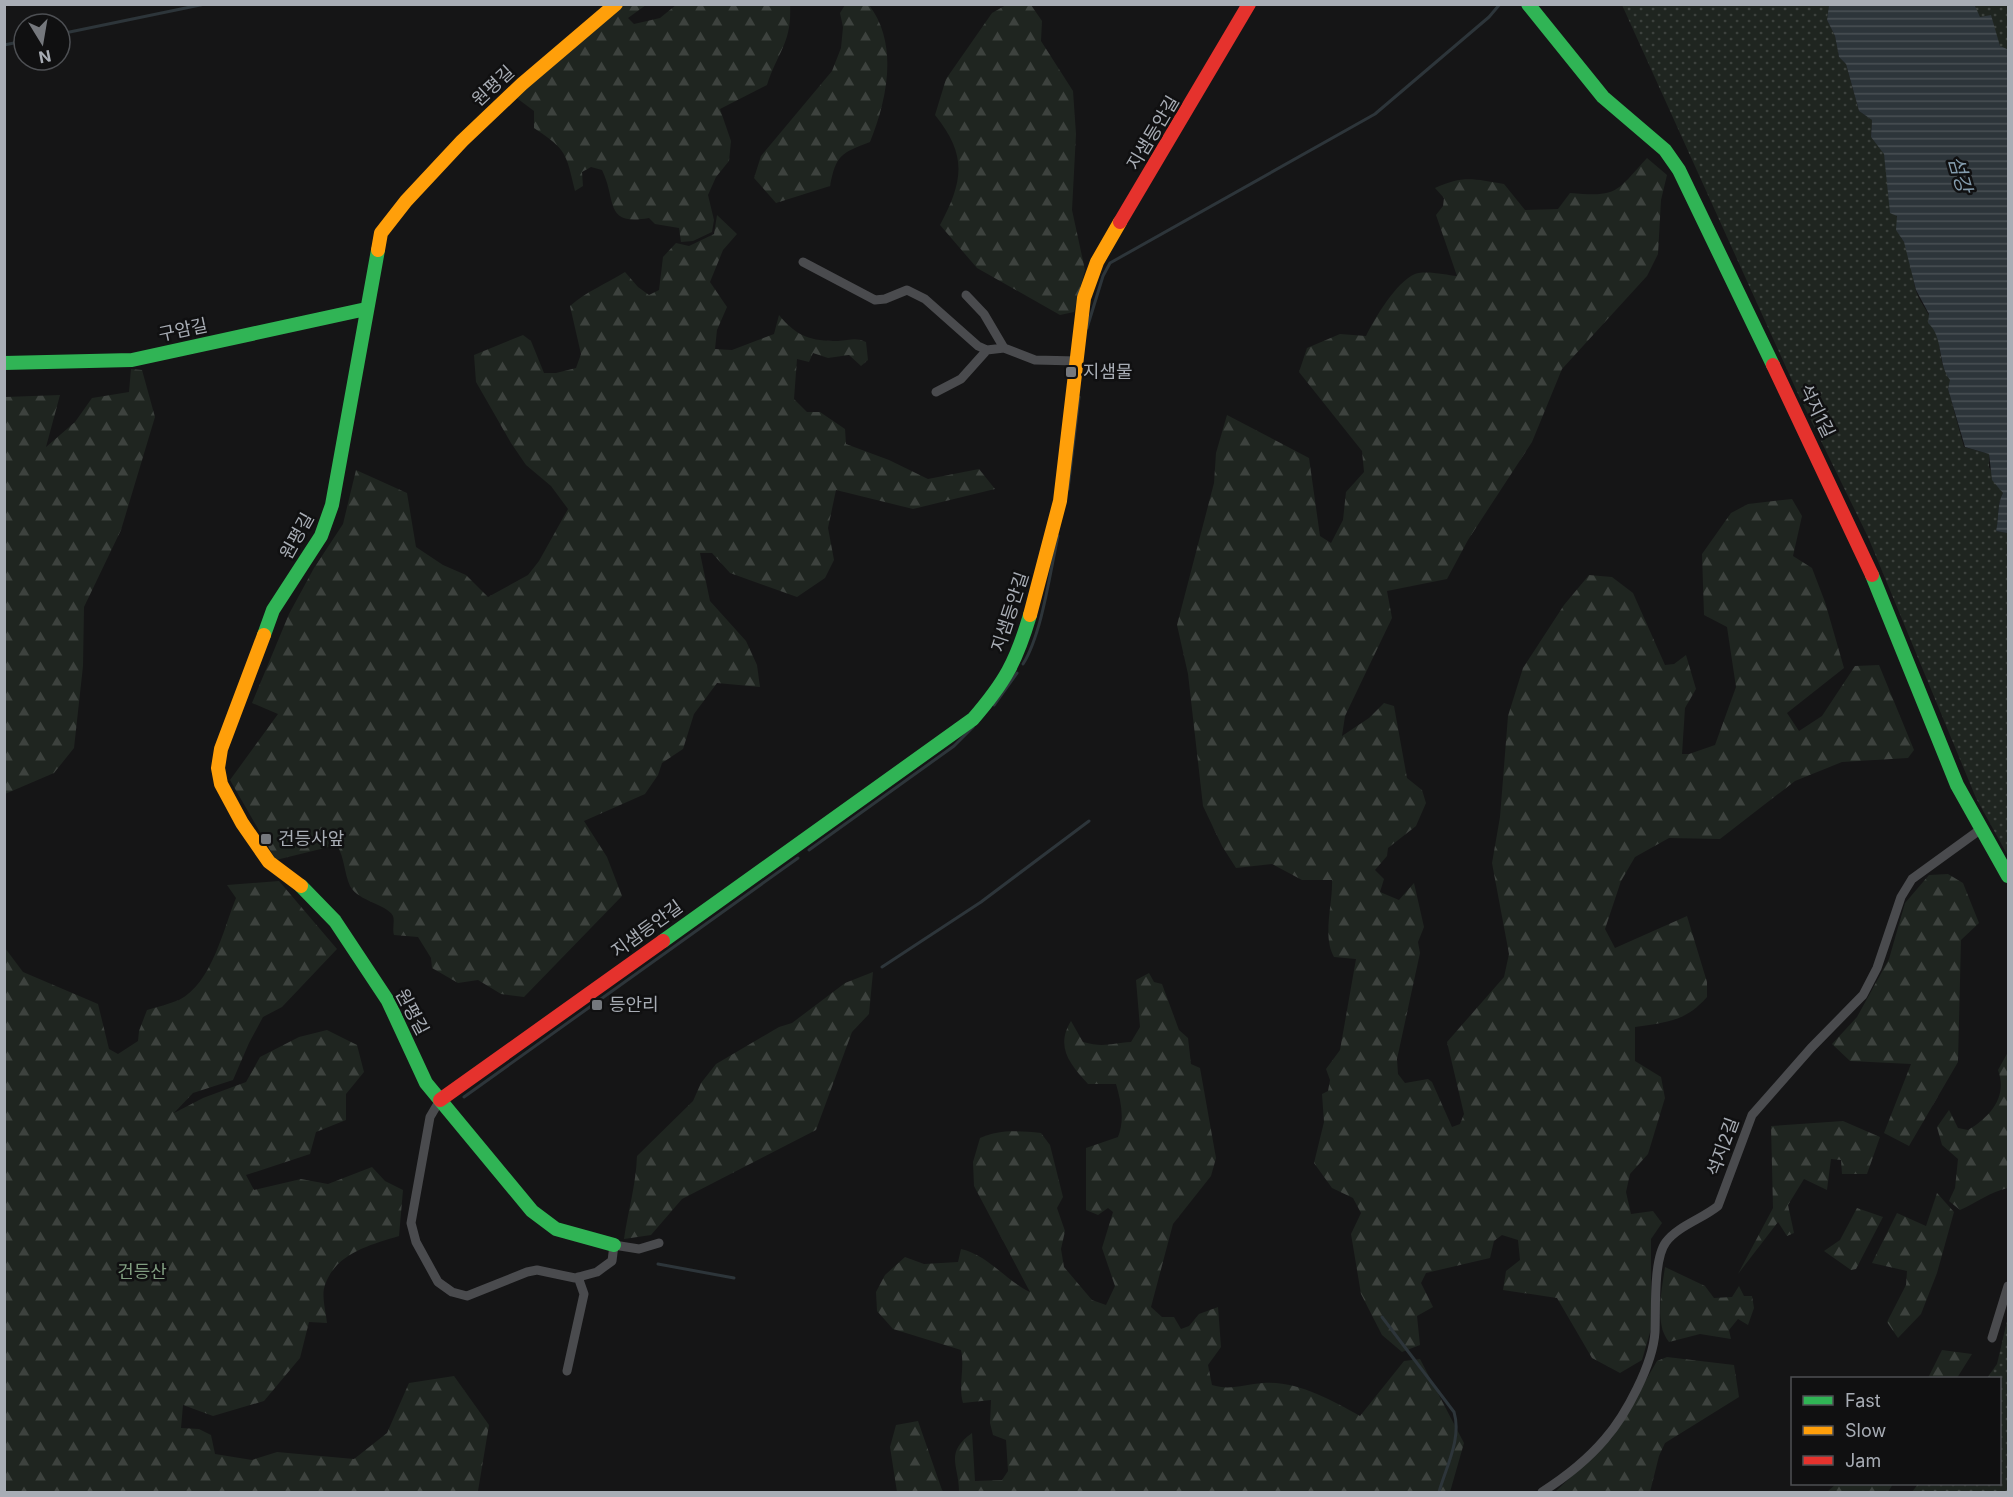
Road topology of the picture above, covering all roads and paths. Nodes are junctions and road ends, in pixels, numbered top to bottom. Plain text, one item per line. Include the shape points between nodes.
1 (616, 4) edge
2 (1250, 4) edge
3 (1528, 4) edge
4 (803, 262) dead end
5 (966, 295) dead end
6 (366, 309) junction
7 (1004, 348) junction
8 (987, 350) junction
9 (1077, 361) junction
10 (4, 363) edge
11 (936, 392) dead end
12 (1980, 830) junction
13 (2008, 876) edge
14 (440, 1100) junction
15 (659, 1243) dead end
16 (614, 1245) junction
17 (578, 1277) junction
18 (2008, 1286) edge
19 (1992, 1338) dead end
20 (567, 1371) dead end
21 (1542, 1492) edge

1 - 6 street, 원평길 via 489,114 406,199 381,233
2 - 9 street, 지샘등안길 via 1097,262 1084,298
3 - 12 street, 석지1길 via 1603,97 1665,150 1679,170 1854,531 1957,785
4 - 8 street via 875,300 907,290 925,299
5 - 7 street via 984,314
6 - 10 street, 구암길 via 132,360
6 - 14 street, 원평길 via 332,505 321,536 273,610 221,749 219,768 221,784 269,862 312,895 335,921 388,1001 426,1083
7 - 8 street
7 - 9 street via 1035,360
8 - 11 street via 961,379
9 - 14 street, 지샘등안길 via 1060,501 1018,655 1000,688 964,725
12 - 13 street, 석지1길
12 - 21 street, 석지2길 via 1912,879 1901,897 1877,968 1863,995 1752,1115 1718,1206 1664,1244 1655,1335 1643,1374 1605,1439
14 - 16 street via 532,1211 556,1228
14 - 17 street via 430,1117 411,1223 416,1242 438,1282 467,1296 537,1270
15 - 16 street via 639,1250
16 - 17 street via 612,1261 597,1272
17 - 20 street via 584,1294
18 - 19 street

